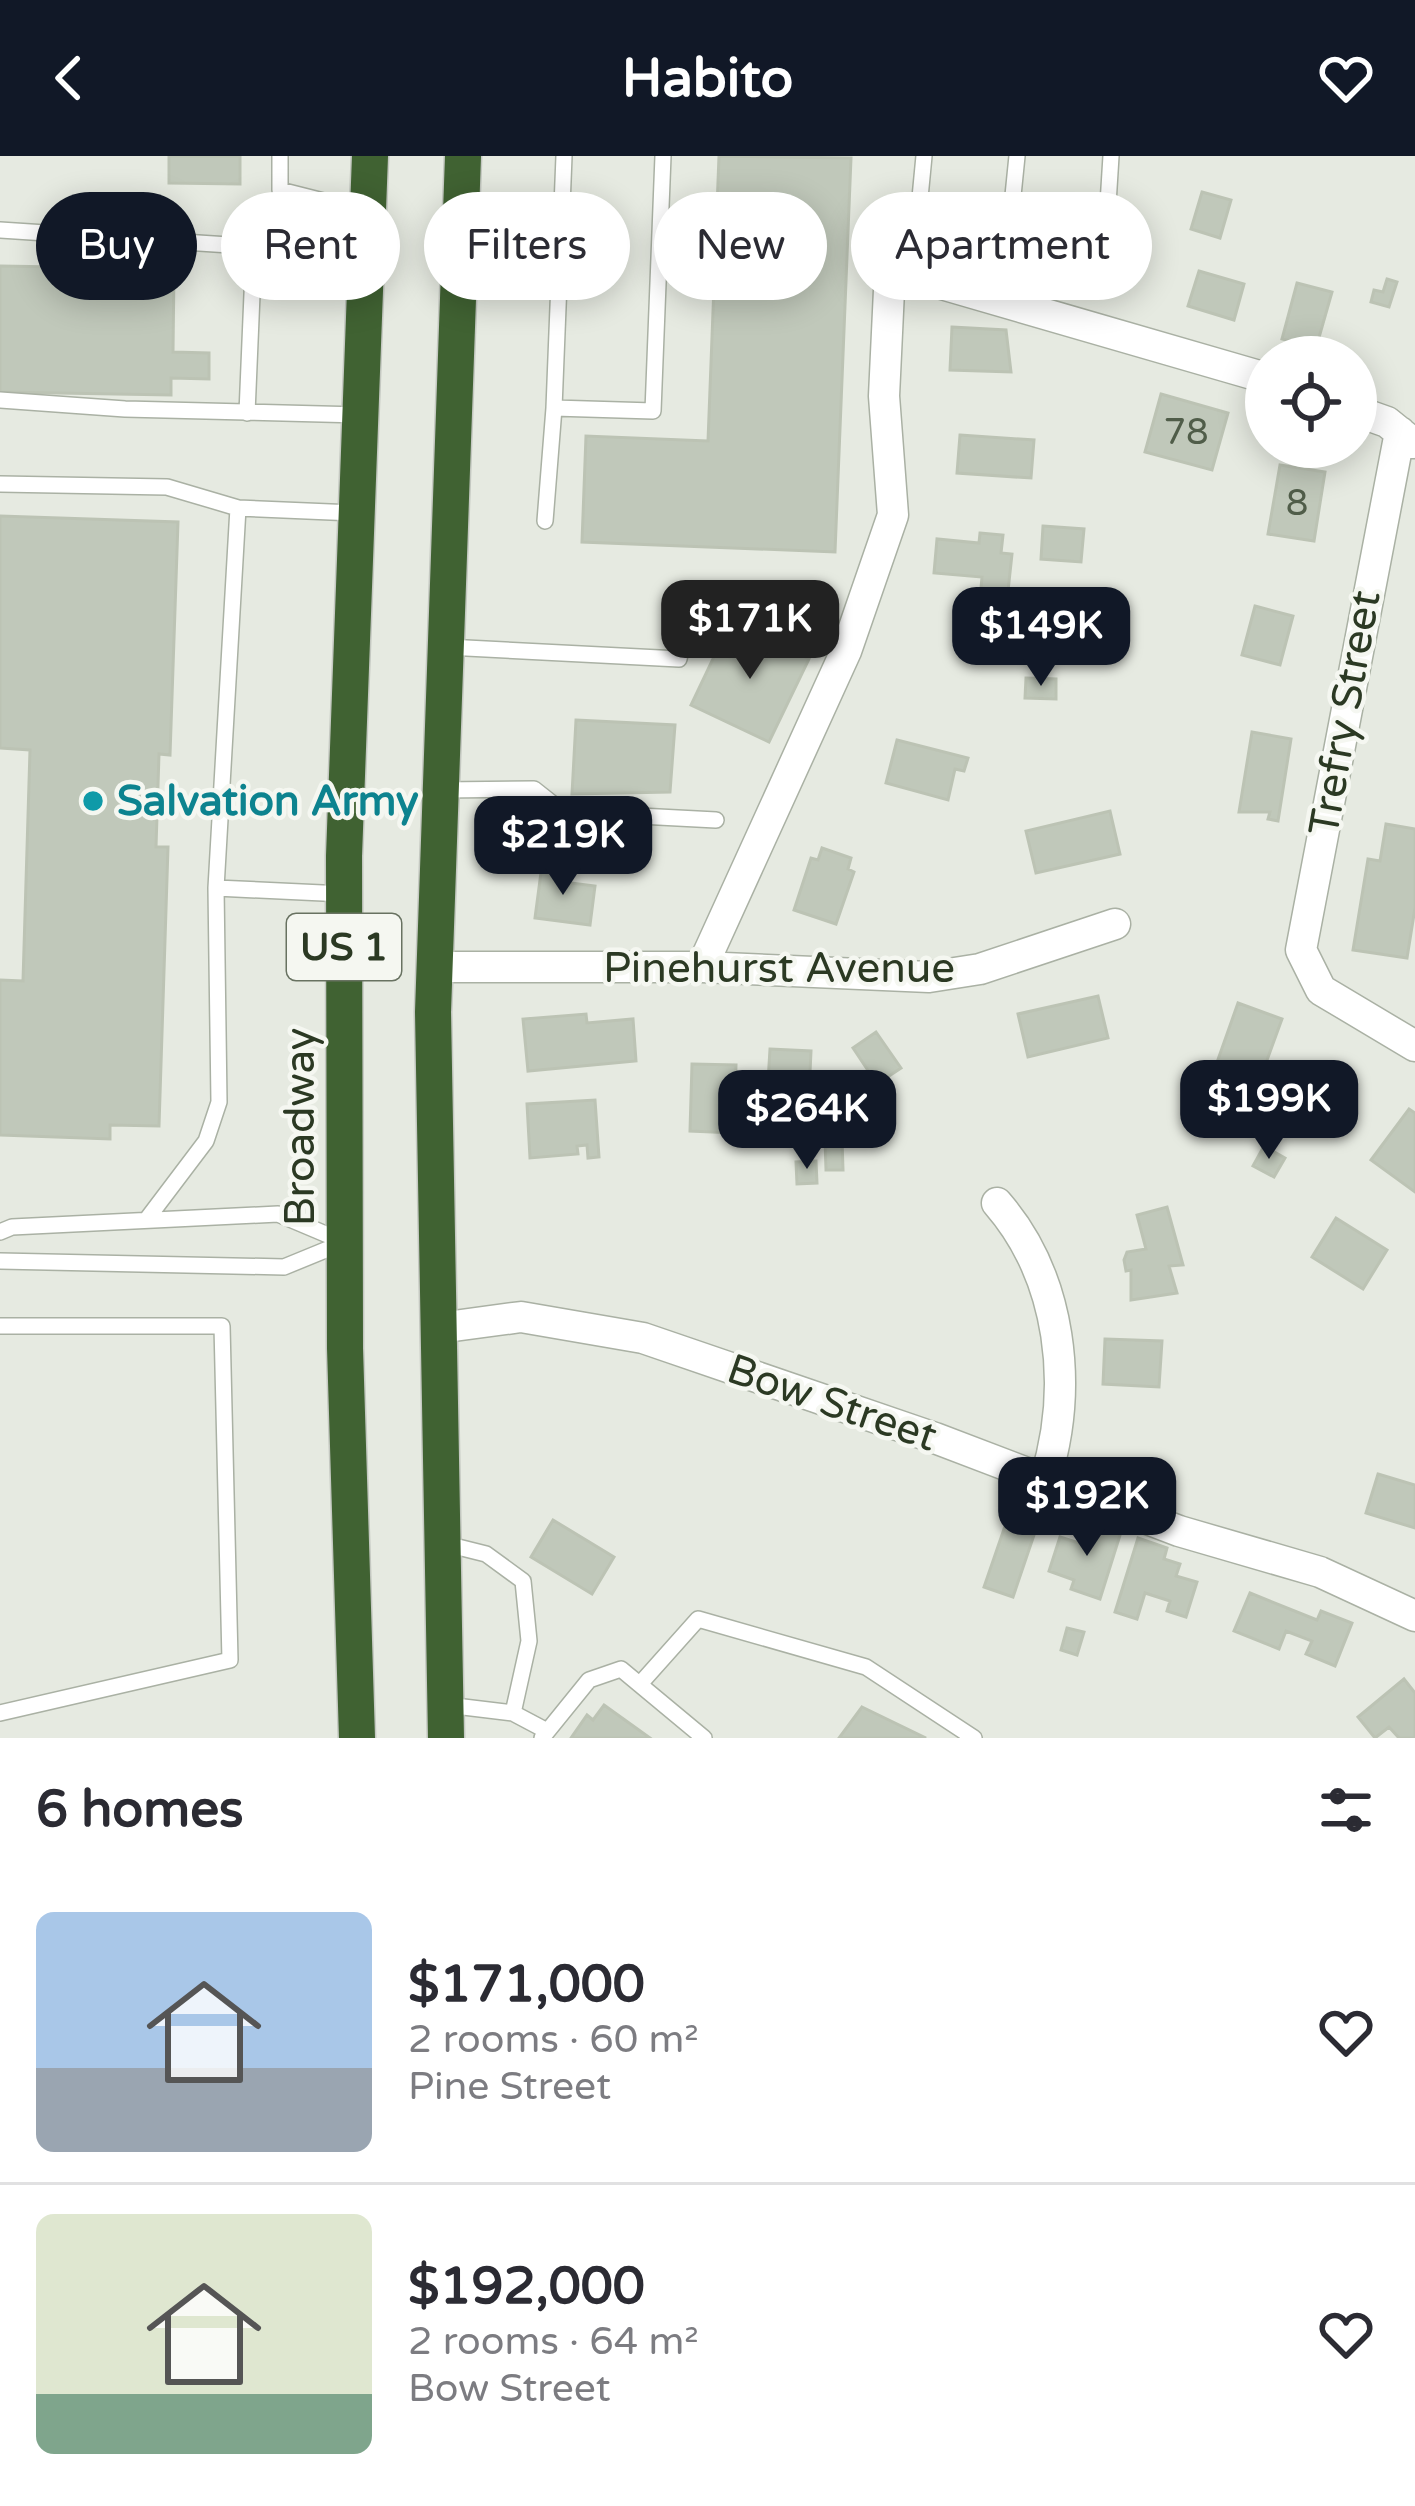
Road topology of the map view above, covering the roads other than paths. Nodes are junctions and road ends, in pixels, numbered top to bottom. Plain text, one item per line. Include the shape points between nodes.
1 (280, 156) edge
2 (370, 156) edge
3 (463, 156) edge
4 (564, 156) edge
5 (663, 156) edge
6 (924, 156) edge
7 (1017, 156) edge
8 (1112, 156) edge
9 (288, 192) edge
10 (369, 192) edge
11 (462, 192) edge
12 (562, 192) edge
13 (921, 192) edge
14 (0, 230) edge
15 (221, 245) edge
16 (252, 300) edge
17 (365, 300) edge
18 (457, 300) edge
19 (557, 300) edge
20 (1245, 373) edge
21 (0, 400) edge
22 (554, 409) junction
23 (247, 412) junction
24 (361, 415) junction
25 (1377, 422) edge
26 (1407, 438) edge
27 (0, 484) edge
28 (238, 508) junction
29 (357, 514) junction
30 (545, 521) dead end
31 (804, 601) dead end
32 (447, 647) junction
33 (442, 790) junction
34 (716, 820) dead end
35 (216, 887) junction
36 (344, 894) junction
37 (1115, 924) dead end
38 (436, 967) junction
39 (702, 967) junction
40 (1415, 1046) edge
41 (997, 1203) dead end
42 (147, 1219) junction
43 (0, 1232) edge
44 (345, 1242) junction
45 (0, 1261) edge
46 (0, 1326) edge
47 (439, 1328) junction
48 (1045, 1480) junction
49 (443, 1543) junction
50 (1415, 1616) edge
51 (640, 1684) junction
52 (0, 1713) edge
53 (513, 1713) junction
54 (446, 1722) edge
55 (545, 1735) edge
56 (357, 1737) edge
57 (346, 1738) edge
58 (704, 1738) edge
59 (974, 1738) edge

1 - 9 lane via 280,190
2 - 10 highway, Broadway / US 1
3 - 11 highway, US 1
4 - 12 lane
5 - 22 lane via 653,411
6 - 13 lane
7 - 8 lane via 1008,245 1105,252
14 - 15 lane
16 - 23 lane
17 - 24 highway, Broadway / US 1
18 - 32 highway, US 1
19 - 22 lane
20 - 39 street via 890,269 884,396 893,515 846,652
21 - 23 lane
22 - 30 lane
23 - 24 lane
24 - 29 highway, Broadway / US 1
25 - 26 street
26 - 40 street, Trefry Street via 1301,950 1321,990
27 - 28 lane via 167,487
28 - 29 lane
28 - 35 lane
29 - 36 highway, Broadway / US 1
31 - 32 lane via 690,606 679,659
32 - 33 highway, US 1
33 - 34 lane via 535,789 563,812
33 - 38 highway, US 1
35 - 36 lane
35 - 42 lane via 219,1102 206,1142
36 - 44 highway, Broadway / US 1
37 - 39 street, Pinehurst Avenue via 980,969 929,977
38 - 39 street, Pinehurst Avenue
38 - 47 highway, US 1
41 - 48 street via 1040,1264 1055,1324 1058,1425
42 - 43 lane
42 - 44 lane via 278,1214
44 - 45 lane via 284,1267
44 - 56 highway, Broadway / US 1
46 - 52 lane via 222,1326 230,1660
47 - 48 street, Bow Street via 520,1317 643,1338
47 - 49 highway, US 1
48 - 50 street, Bow Street via 1320,1572
49 - 53 lane via 486,1554 523,1581 529,1641
49 - 54 highway, US 1
51 - 55 lane via 621,1669 589,1680
51 - 58 lane
51 - 59 lane via 698,1619 866,1667
53 - 54 lane
53 - 55 lane
56 - 57 lane

